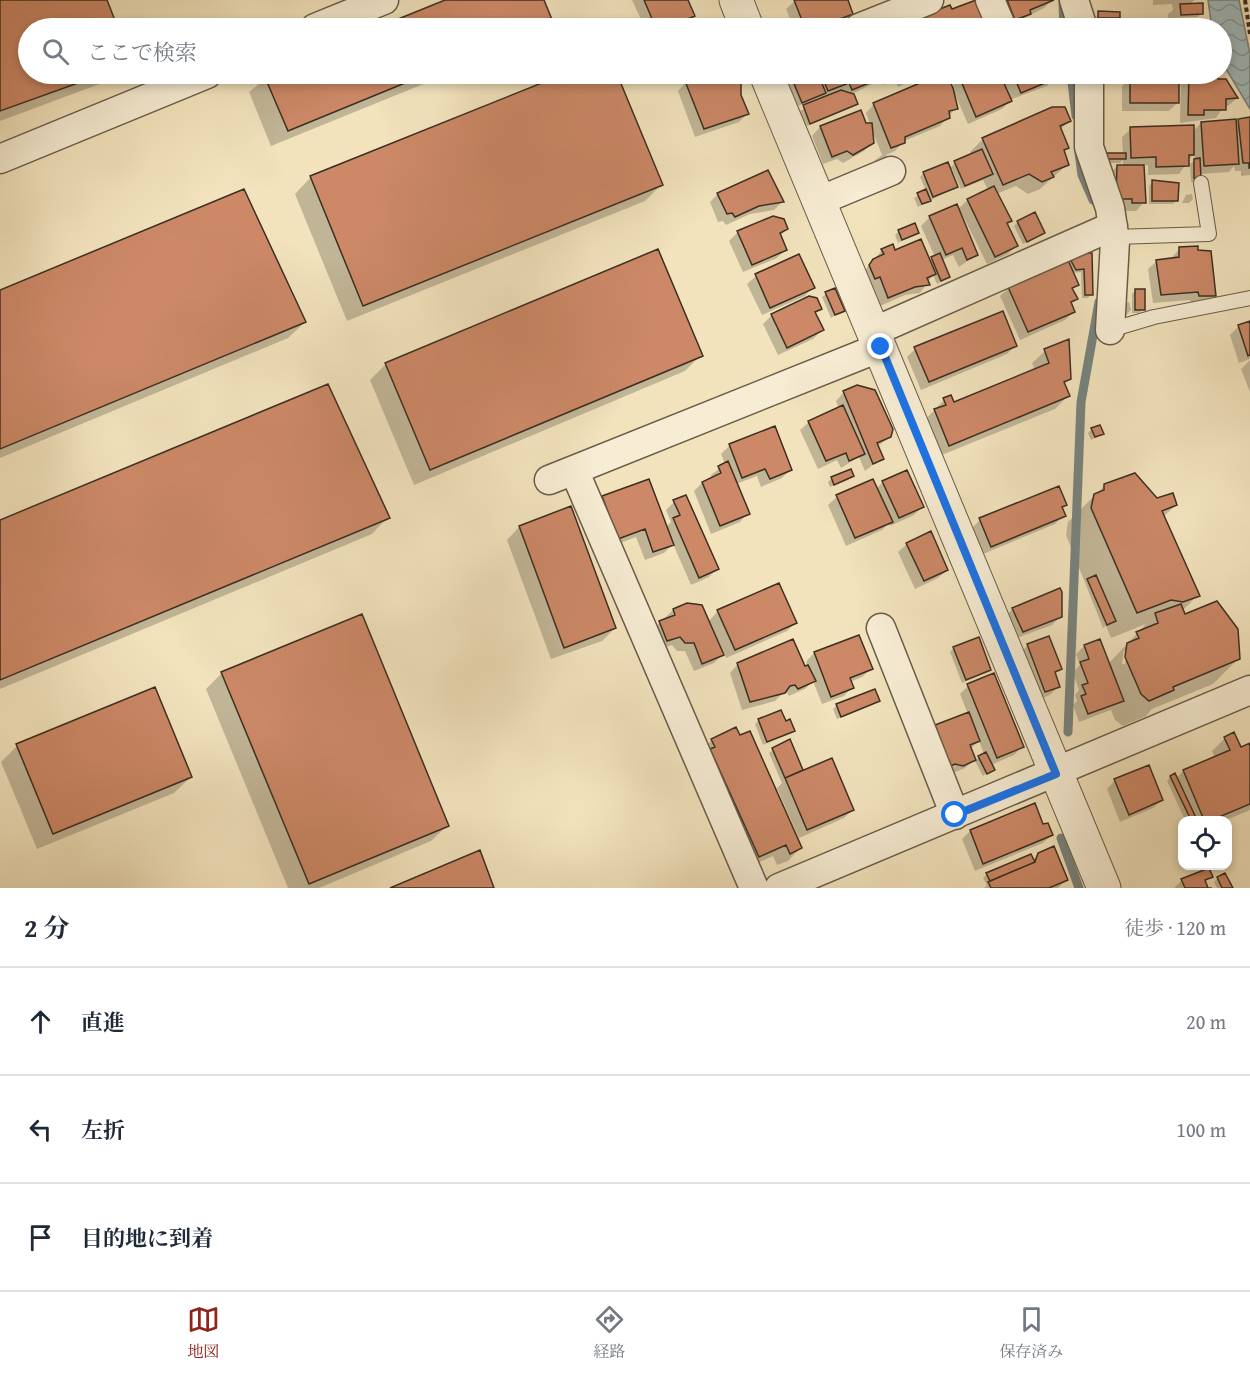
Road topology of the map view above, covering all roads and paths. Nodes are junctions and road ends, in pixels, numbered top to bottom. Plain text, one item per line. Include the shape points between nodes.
1 (384, 0) edge
2 (736, 0) edge
3 (929, 0) edge
4 (990, 0) edge
5 (1074, 0) edge
6 (1245, 0) edge
7 (340, 18) edge
8 (743, 18) edge
9 (885, 18) edge
10 (998, 18) edge
11 (1080, 18) edge
12 (1250, 34) edge
13 (183, 84) edge
14 (770, 84) edge
15 (1089, 84) edge
16 (0, 159) edge
17 (891, 171) dead end
18 (1201, 183) dead end
19 (819, 201) junction
20 (1114, 231) junction
21 (1250, 298) edge
22 (1110, 330) joint
23 (878, 339) junction
24 (881, 628) dead end
25 (1250, 690) edge
26 (1056, 774) junction
27 (955, 815) junction
28 (754, 888) edge
29 (779, 888) edge
30 (1104, 888) edge

1 - 7 street
2 - 8 street
3 - 9 street
4 - 10 street
5 - 11 street
6 - 12 path
13 - 16 street
14 - 19 street
15 - 20 street via 1089,147
17 - 19 street
18 - 20 lane via 1209,234
19 - 23 street
20 - 22 street
20 - 23 street
21 - 22 lane
23 - 26 street
23 - 28 street via 562,475
24 - 27 street
25 - 26 street
26 - 27 street
26 - 30 street
27 - 29 street

